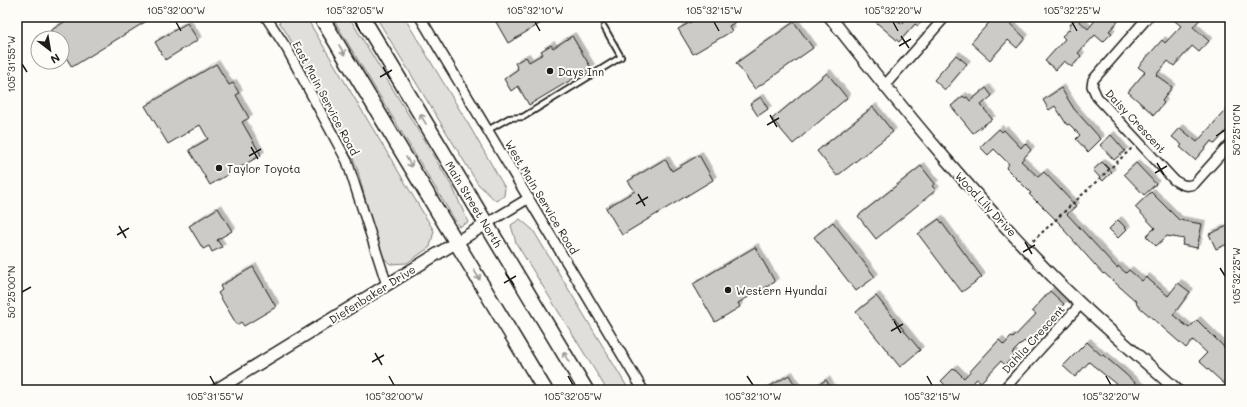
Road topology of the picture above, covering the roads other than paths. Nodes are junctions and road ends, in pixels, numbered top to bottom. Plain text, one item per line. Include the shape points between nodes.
1 (266, 17) edge
2 (322, 17) edge
3 (362, 17) edge
4 (420, 17) edge
5 (830, 17) edge
6 (945, 17) edge
7 (1148, 17) edge
8 (604, 27) dead end
9 (885, 85) junction
10 (488, 130) junction
11 (1230, 144) edge
12 (529, 198) junction
13 (486, 224) junction
14 (457, 242) junction
15 (387, 285) junction
16 (1081, 304) junction
17 (216, 390) edge
18 (545, 390) edge
19 (586, 390) edge
20 (644, 390) edge
21 (1003, 390) edge
22 (1177, 390) edge

1 - 15 street, East Main Service Road via 348,161
2 -> 14 main road
13 -> 3 main road, Main Street North
4 - 10 street, West Main Service Road
5 - 9 street, Wood Lily Drive
6 - 9 street
7 - 11 street, Daisy Crescent via 1093,80 1092,86 1097,97 1181,185 1194,184
8 - 10 lane via 621,57 523,117 509,118
9 - 16 street, Wood Lily Drive via 958,174
10 - 12 street, West Main Service Road
12 - 13 street, Diefenbaker Drive
12 - 20 street, West Main Service Road
13 - 14 street, Diefenbaker Drive
19 -> 13 main road, Main Street North
14 - 15 street, Diefenbaker Drive
14 -> 18 main road
15 - 17 street, Diefenbaker Drive
16 - 21 street, Dahlia Crescent
16 - 22 street, Wood Lily Drive

